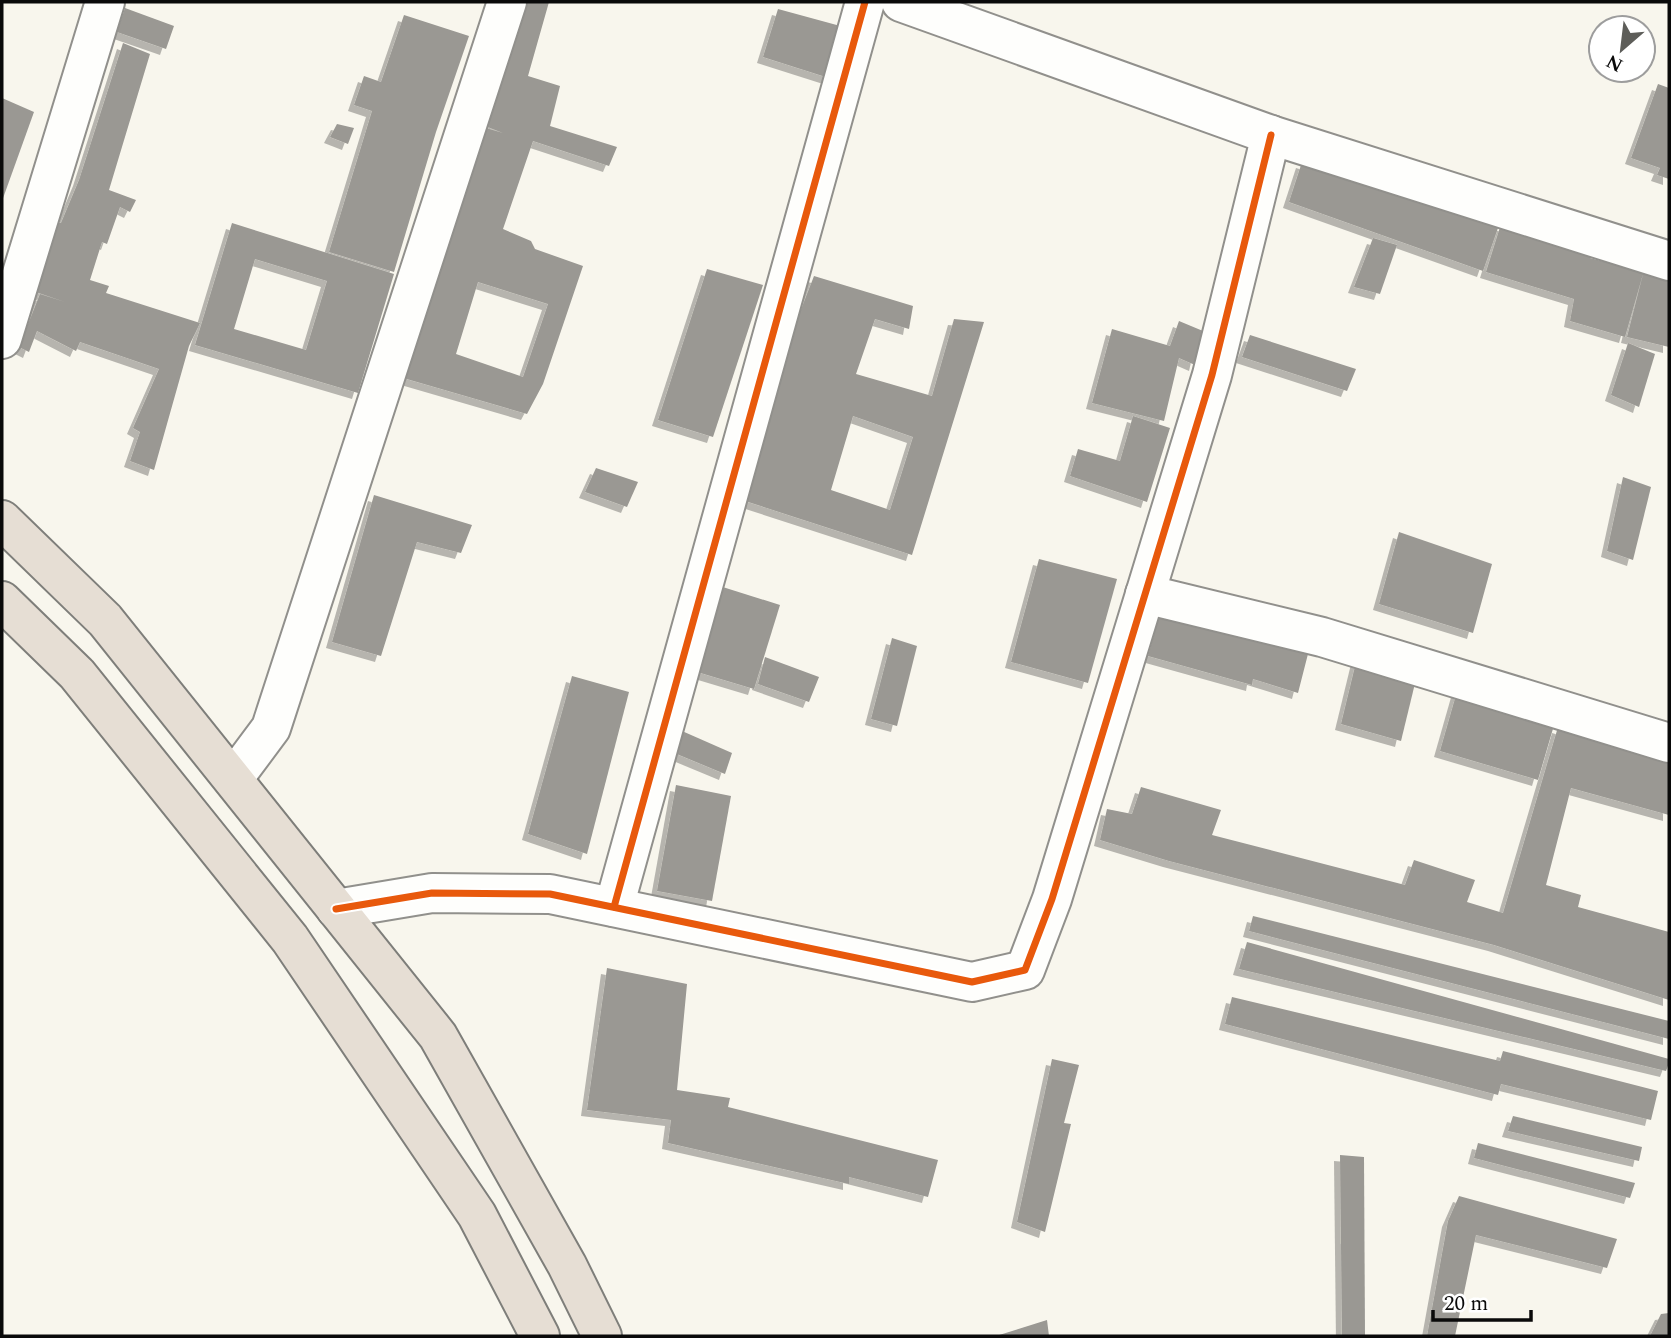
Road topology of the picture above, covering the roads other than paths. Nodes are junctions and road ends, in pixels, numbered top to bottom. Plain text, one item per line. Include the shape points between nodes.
1 (105, 2) edge
2 (507, 2) edge
3 (865, 2) edge
4 (901, 2) edge
5 (1271, 135) junction
6 (1669, 261) edge
7 (2, 339) edge
8 (2, 520) edge
9 (1145, 593) junction
10 (2, 601) edge
11 (1669, 743) edge
12 (233, 779) junction
13 (614, 907) junction
14 (336, 909) junction
15 (540, 1336) edge
16 (601, 1336) edge

1 - 7 street
2 - 12 street via 271,728
3 - 13 street
4 - 5 street
5 - 6 street
5 - 9 street via 1213,375
8 - 12 highway via 105,620
9 - 11 street via 1322,637
9 - 13 street via 1052,900 1026,970 972,982
10 - 15 highway via 77,674 290,939 477,1215
12 - 14 highway
13 - 14 street via 550,894 432,893
14 - 16 highway via 438,1036 568,1265

